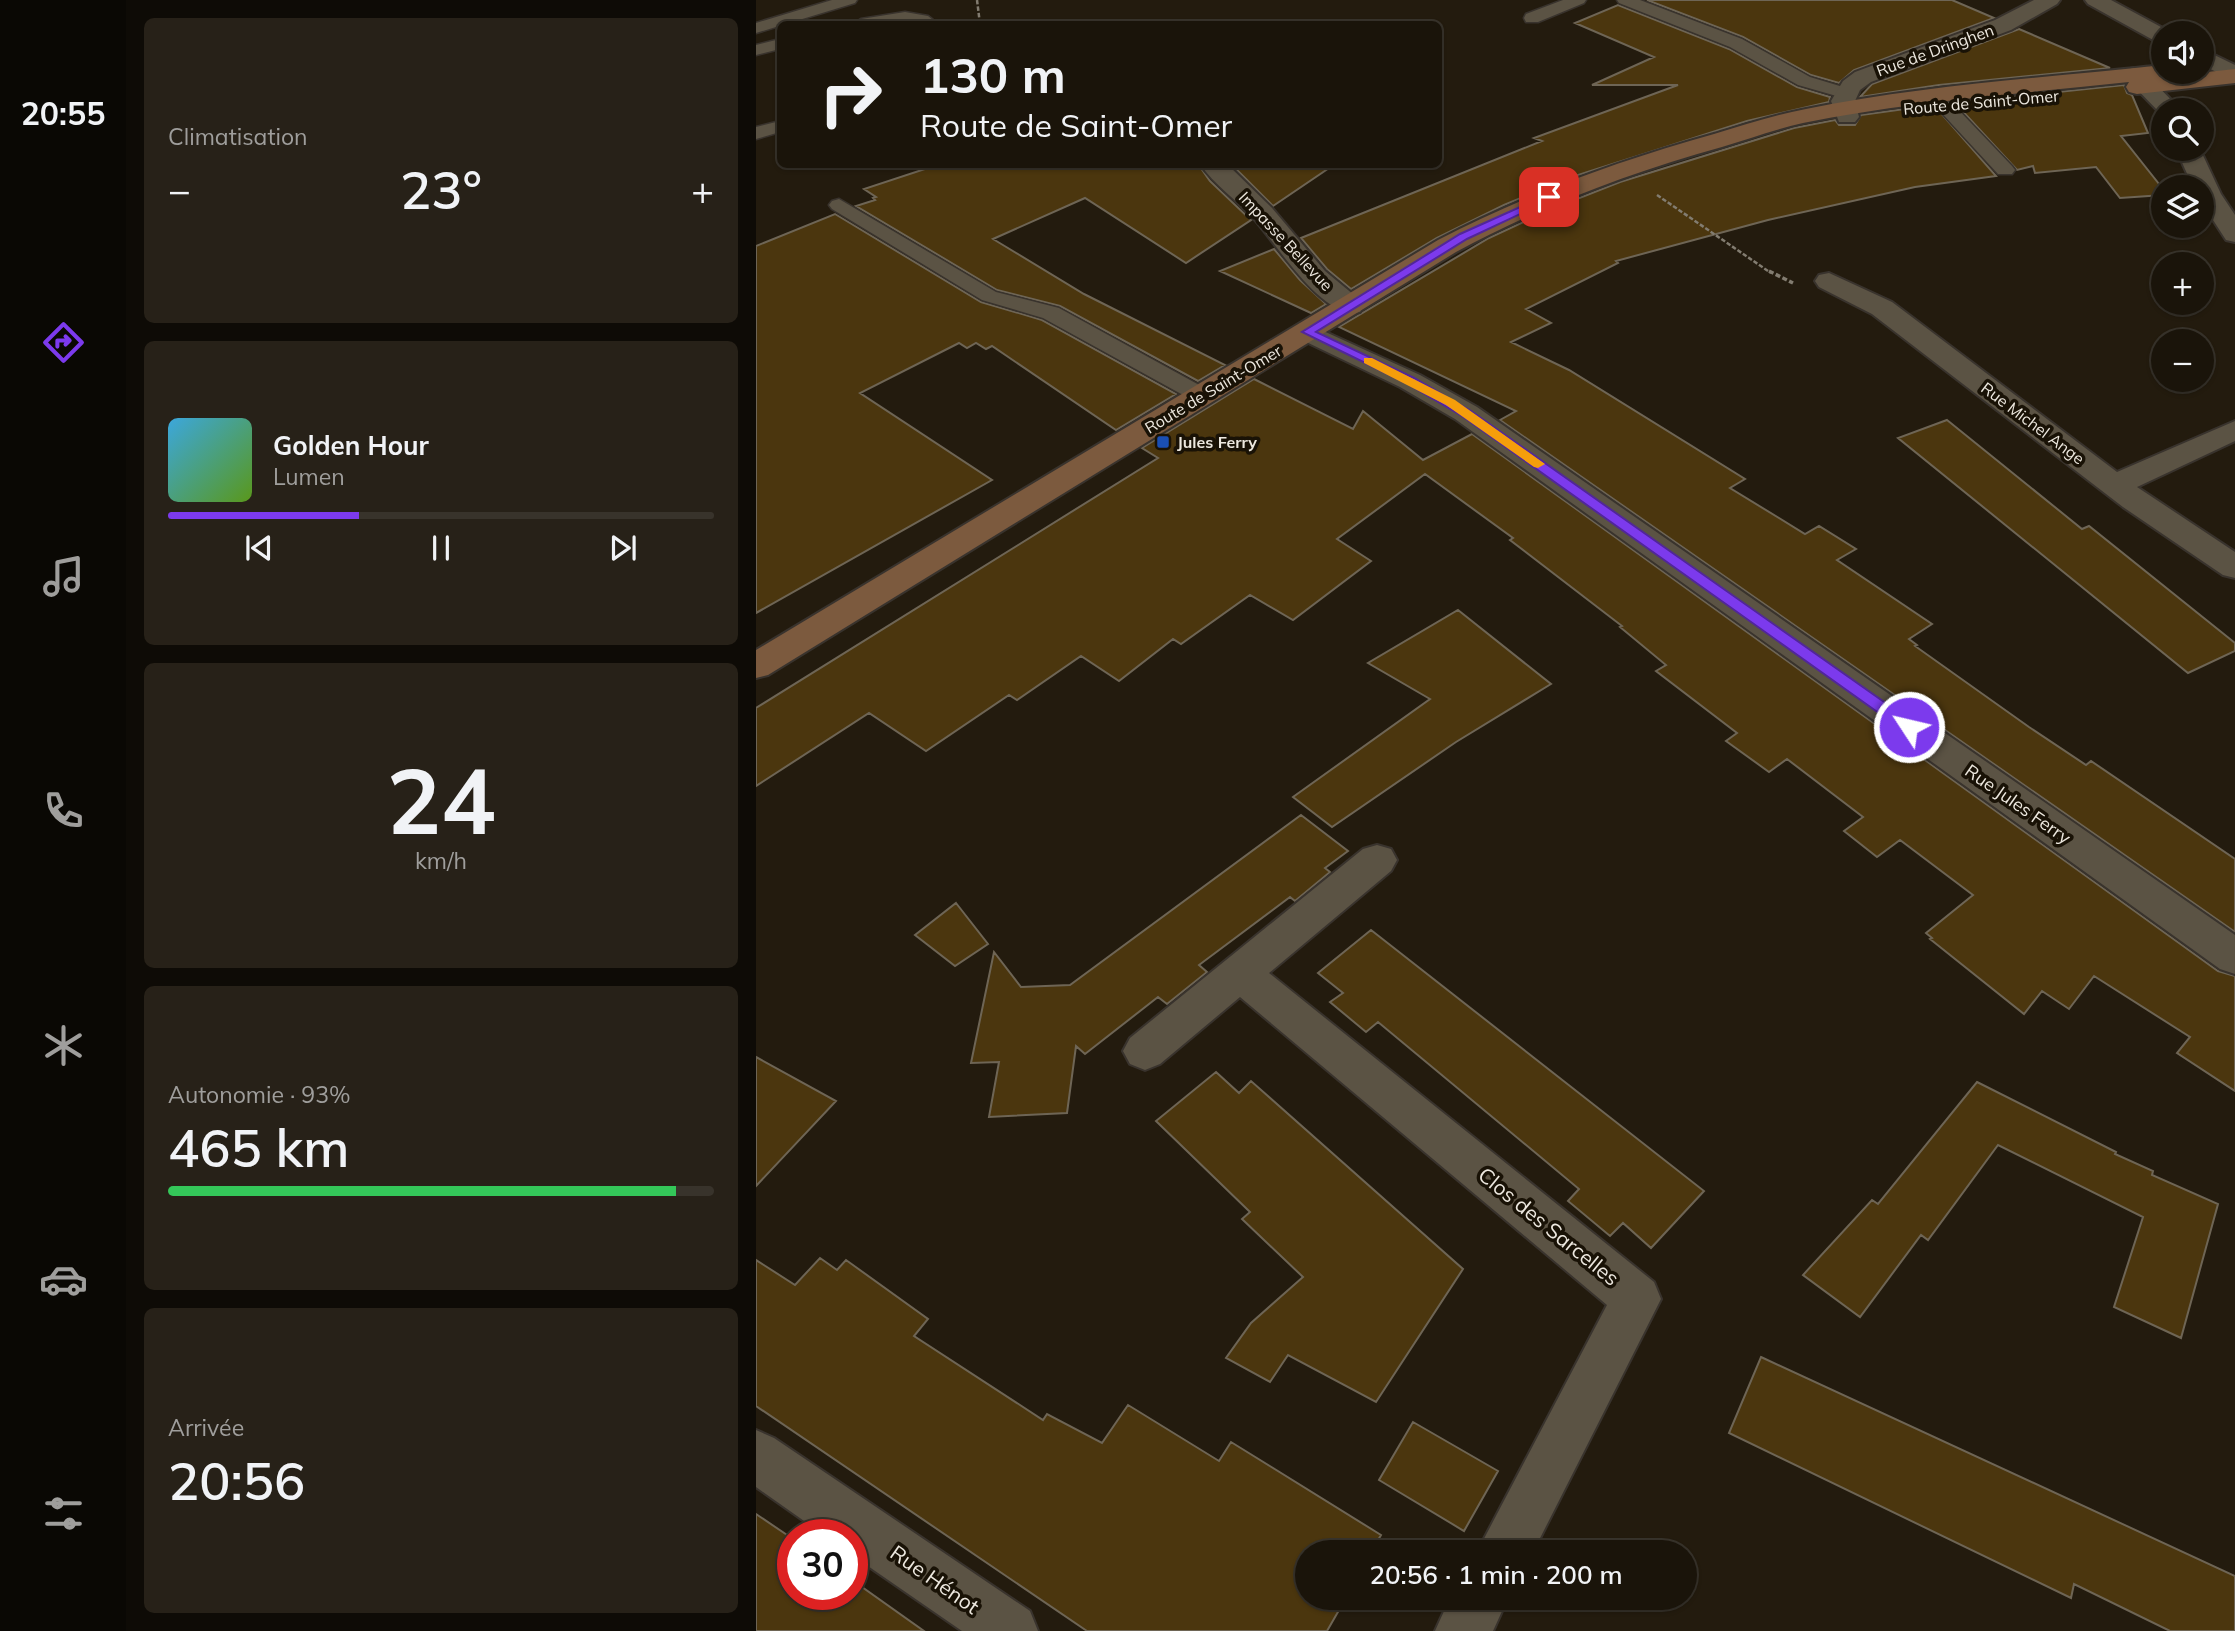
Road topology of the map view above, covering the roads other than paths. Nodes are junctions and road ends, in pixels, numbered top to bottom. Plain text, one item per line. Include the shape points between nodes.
1 (849, 0) edge
2 (1578, 0) edge
3 (1625, 0) edge
4 (2050, 0) edge
5 (2095, 0) edge
6 (1532, 18) dead end
7 (779, 21) edge
8 (879, 21) edge
9 (924, 21) edge
10 (777, 22) edge
11 (756, 28) edge
12 (2151, 30) edge
13 (777, 45) edge
14 (756, 50) edge
15 (2221, 67) edge
16 (2148, 77) edge
17 (2162, 98) edge
18 (1846, 106) junction
19 (1945, 106) junction
20 (777, 127) edge
21 (756, 132) edge
22 (2198, 161) edge
23 (1226, 168) edge
24 (2005, 170) dead end
25 (839, 205) dead end
26 (2232, 228) edge
27 (1829, 281) road end
28 (1350, 306) junction
29 (1308, 332) junction
30 (1202, 396) junction
31 (2235, 430) edge
32 (2114, 485) junction
33 (2235, 567) edge
34 (756, 666) edge
35 (1377, 860) dead end
36 (2235, 957) edge
37 (1240, 973) junction
38 (1145, 1051) dead end
39 (756, 1456) edge
40 (1510, 1540) edge
41 (1474, 1610) edge
42 (1010, 1631) edge
43 (1463, 1631) edge

1 - 7 lane
2 - 6 lane
3 - 18 lane via 1736,43
4 - 18 street, Rue de Dringhen via 2003,24 1863,77
5 - 12 street
8 - 9 lane via 907,16
10 - 11 lane
13 - 14 lane
15 - 16 main road, Route de Saint-Omer
16 - 17 street
16 - 18 main road, Route de Saint-Omer
16 - 19 main road, Route de Saint-Omer
18 - 19 main road, Route de Saint-Omer
18 - 28 main road, Route de Saint-Omer via 1618,171 1487,224
19 - 24 lane
20 - 21 lane
22 - 26 street via 2212,177
23 - 28 street, Impasse Bellevue via 1315,277
25 - 30 lane via 989,296 1051,313
27 - 32 street, Rue Michel Ange via 1882,308
28 - 29 main road, Route de Saint-Omer
29 - 30 main road, Route de Saint-Omer
29 - 36 street, Rue Jules Ferry via 1466,413
30 - 34 main road, Route de Saint-Omer
31 - 32 street
32 - 33 street, Rue Michel Ange
35 - 37 street
37 - 38 street
37 - 40 street, Clos des Sarcelles via 1637,1299
39 - 42 street, Rue Hénot
41 - 43 street

